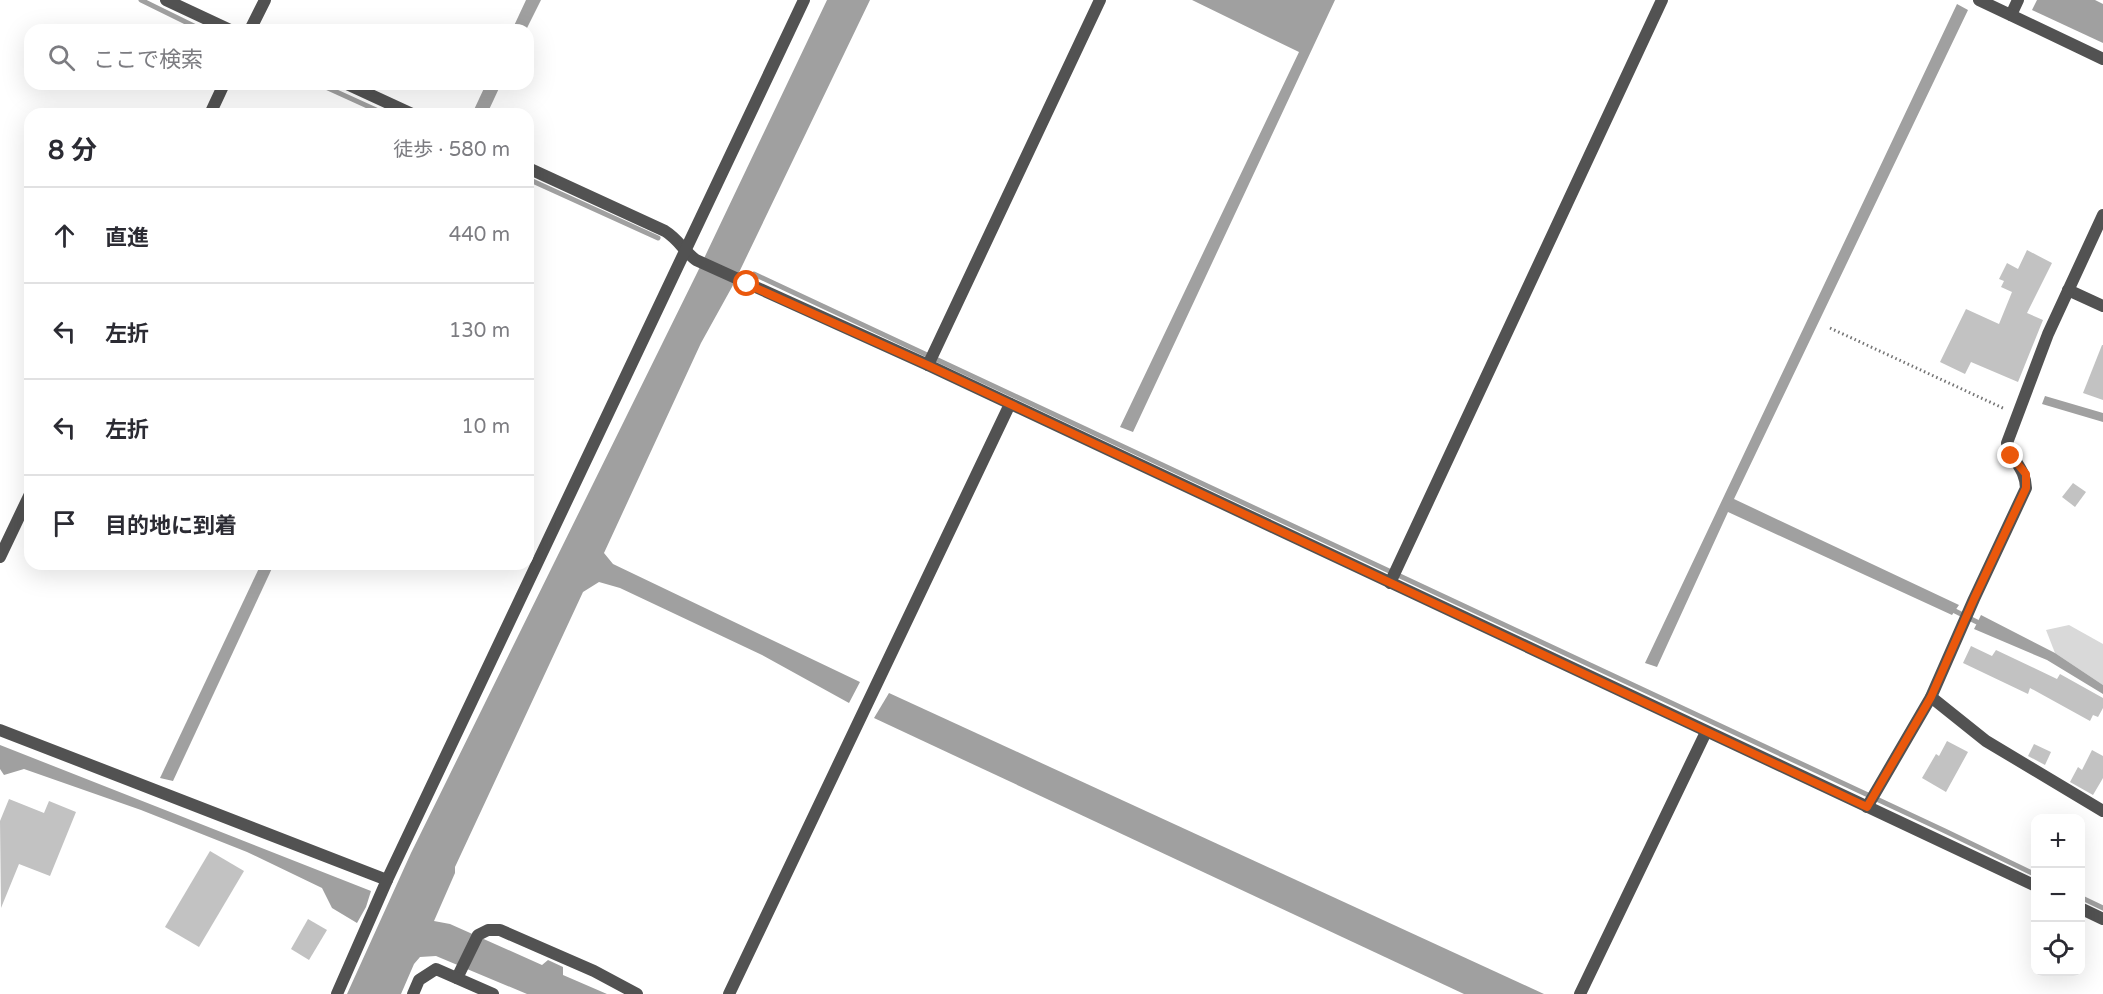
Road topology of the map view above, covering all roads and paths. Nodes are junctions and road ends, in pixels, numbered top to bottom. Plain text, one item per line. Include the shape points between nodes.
1 (166, 0) edge
2 (265, 0) edge
3 (804, 0) edge
4 (1100, 0) edge
5 (1662, 0) edge
6 (1979, 0) edge
7 (2018, 0) edge
8 (2012, 15) junction
9 (217, 24) edge
10 (253, 24) edge
11 (2103, 58) edge
12 (222, 90) edge
13 (360, 90) edge
14 (213, 108) edge
15 (399, 108) edge
16 (534, 171) edge
17 (2103, 215) edge
18 (685, 251) junction
19 (2068, 290) junction
20 (2103, 306) edge
21 (1830, 328) dead end
22 (927, 365) junction
23 (1010, 404) junction
24 (2017, 415) junction
25 (24, 507) edge
26 (0, 557) edge
27 (534, 570) edge
28 (534, 570) edge
29 (1390, 583) junction
30 (1931, 697) junction
31 (0, 730) edge
32 (1706, 732) junction
33 (1867, 807) junction
34 (2103, 811) edge
35 (387, 880) junction
36 (2031, 884) edge
37 (2085, 910) edge
38 (2103, 919) edge
39 (459, 975) junction
40 (337, 994) edge
41 (413, 994) edge
42 (493, 994) edge
43 (637, 994) edge
44 (729, 994) edge
45 (1580, 994) edge

1 - 9 street
2 - 10 street
3 - 18 street
4 - 22 street
5 - 29 street
6 - 8 street
7 - 8 street
8 - 11 street
12 - 14 street
13 - 15 street
16 - 18 street via 665,231
17 - 19 street
18 - 22 street via 696,260
18 - 28 street
19 - 20 street
19 - 24 street
21 - 24 path
22 - 23 street
23 - 29 street
23 - 44 street
24 - 30 street via 2007,443 2011,456 2026,474 2026,488
25 - 26 street
27 - 35 street
29 - 32 street
30 - 33 street
30 - 34 street via 1986,741
31 - 35 street
32 - 33 street
32 - 45 street
33 - 36 street
35 - 40 street
37 - 38 street
39 - 41 street via 436,969 419,980
39 - 42 street
39 - 43 street via 478,935 500,930

